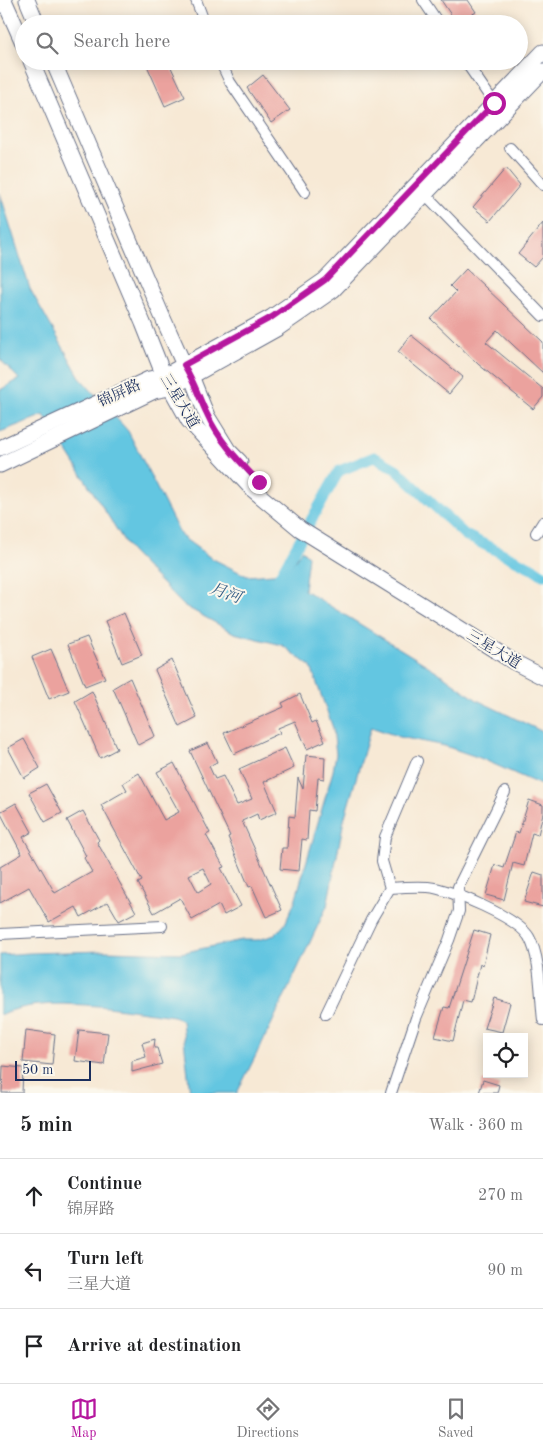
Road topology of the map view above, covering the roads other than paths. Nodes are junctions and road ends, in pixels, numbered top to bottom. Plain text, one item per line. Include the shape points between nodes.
1 (4, 0) edge
2 (27, 0) edge
3 (196, 0) edge
4 (423, 0) edge
5 (33, 15) edge
6 (202, 15) edge
7 (433, 15) edge
8 (15, 25) edge
9 (543, 52) edge
10 (528, 68) edge
11 (35, 70) edge
12 (57, 70) edge
13 (224, 70) edge
14 (471, 70) edge
15 (526, 70) edge
16 (543, 71) edge
17 (494, 103) junction
18 (510, 148) dead end
19 (543, 185) edge
20 (305, 192) dead end
21 (425, 194) junction
22 (543, 316) edge
23 (188, 371) junction
24 (167, 382) junction
25 (42, 436) junction
26 (0, 448) edge
27 (0, 465) edge
28 (543, 522) edge
29 (306, 527) junction
30 (536, 533) dead end
31 (543, 666) edge
32 (543, 678) edge
33 (417, 761) dead end
34 (505, 792) dead end
35 (390, 888) junction
36 (458, 896) junction
37 (162, 926) dead end
38 (0, 934) edge
39 (540, 962) edge
40 (326, 1014) dead end
41 (543, 1020) edge
42 (392, 1093) edge

1 - 8 street
2 - 5 street
3 - 6 street
4 - 7 street
9 - 10 street, 锦屏路
11 - 24 street, 三星大道
12 - 23 street, 三星大道
13 - 20 street
14 - 17 street
15 - 17 street, 锦屏路
16 - 21 street, 锦屏路
17 - 23 street, 锦屏路 via 325,280
18 - 19 street
21 - 22 street
21 - 23 street, 锦屏路 via 333,290 278,328
23 - 24 street, 锦屏路
23 - 29 street, 三星大道 via 207,416 228,450
24 - 25 street, 锦屏路 via 149,379 108,405
24 - 29 street, 三星大道 via 189,422 221,457 252,489
25 - 26 street, 锦屏路
25 - 27 street, 锦屏路
28 - 30 street
29 - 31 street, 三星大道
29 - 32 street, 三星大道
33 - 35 street via 385,837 382,861
34 - 36 street via 458,887
35 - 36 street via 427,887
35 - 40 street
36 - 39 street via 519,926 529,936
36 - 42 street via 459,911 416,1018
37 - 38 street
39 - 41 street

